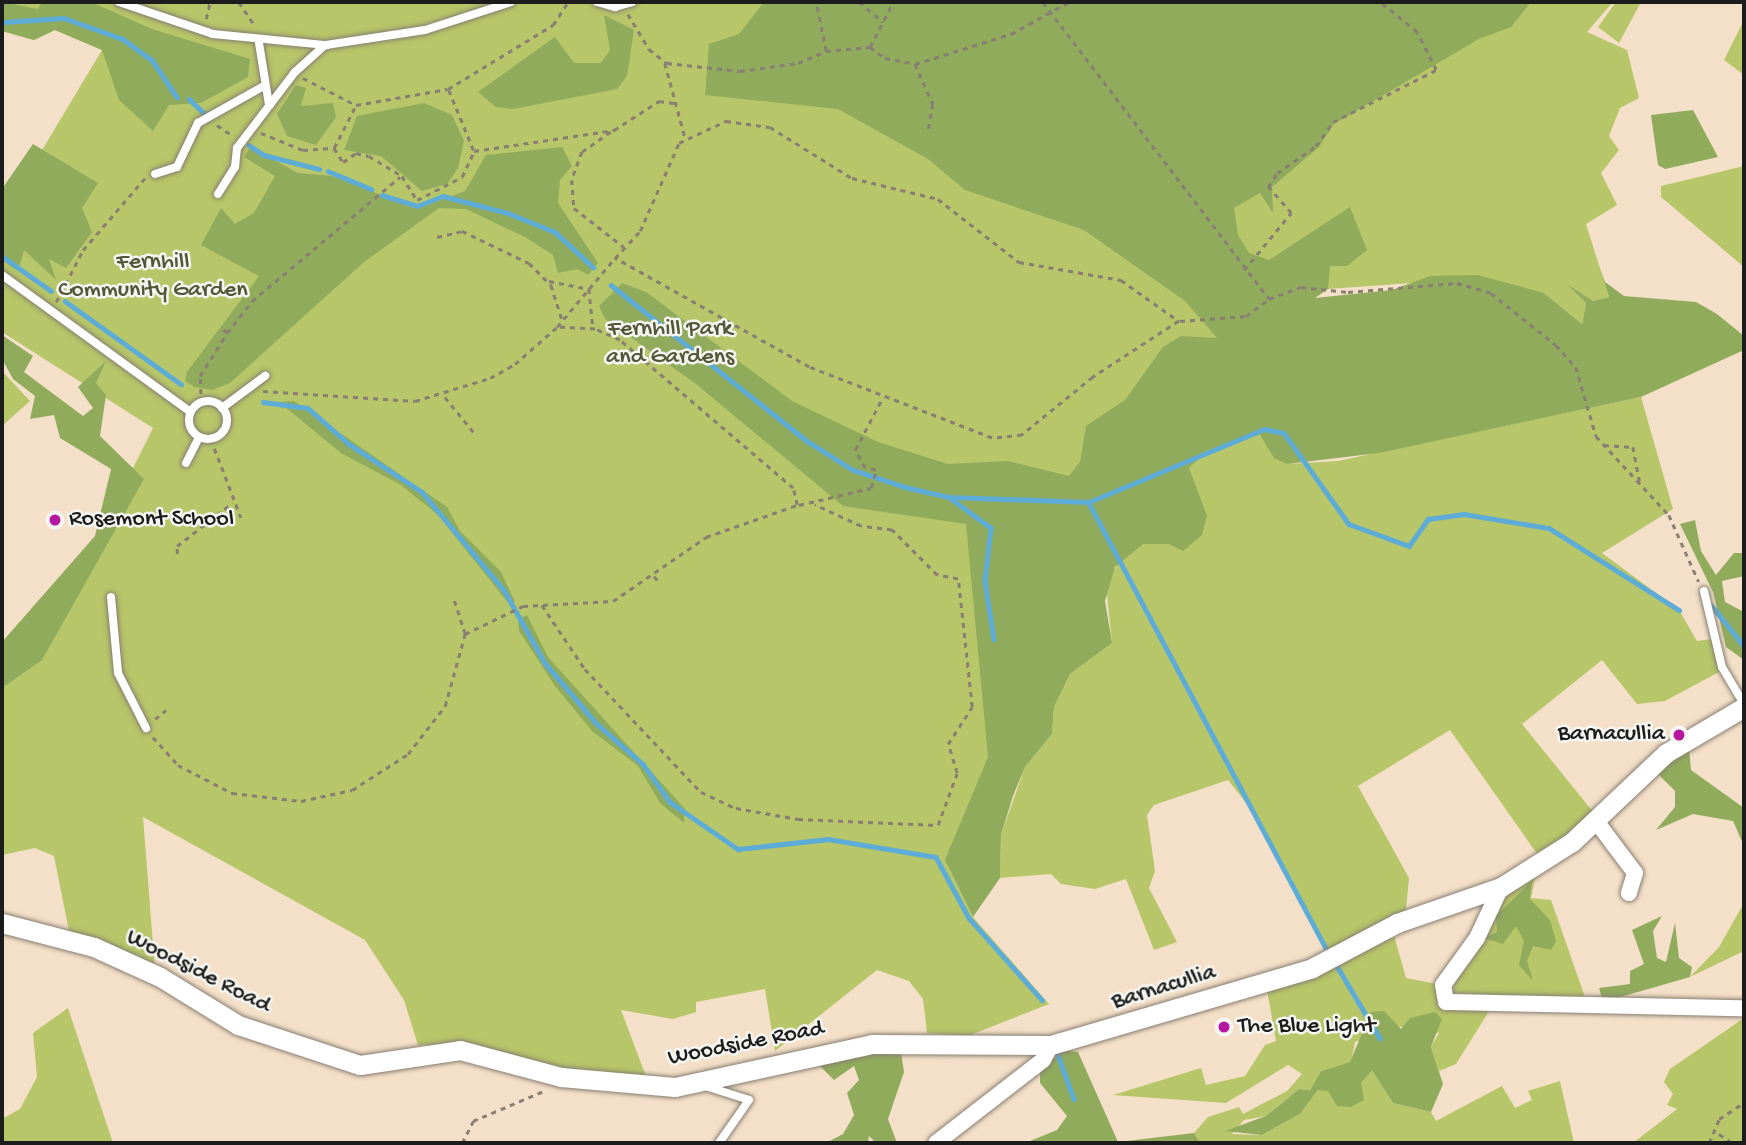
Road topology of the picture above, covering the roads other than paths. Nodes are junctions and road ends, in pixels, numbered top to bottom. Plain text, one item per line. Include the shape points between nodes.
1 (119, 2) edge
2 (511, 2) edge
3 (597, 2) edge
4 (628, 4) edge
5 (258, 43) junction
6 (327, 45) junction
7 (264, 86) junction
8 (269, 104) junction
9 (155, 174) road end
10 (218, 194) dead end
11 (2, 275) edge
12 (265, 376) dead end
13 (222, 408) junction
14 (189, 411) junction
15 (199, 437) junction
16 (186, 463) dead end
17 (1704, 591) road end
18 (111, 597) dead end
19 (1744, 706) edge
20 (146, 728) road end
21 (1596, 821) junction
22 (1501, 887) junction
23 (1629, 893) dead end
24 (2, 923) edge
25 (1744, 1008) edge
26 (1041, 1046) junction
27 (698, 1083) junction
28 (719, 1143) edge
29 (936, 1143) edge

1 - 5 lane via 200,31
2 - 6 lane via 425,30
3 - 4 lane
5 - 6 lane
5 - 7 lane
6 - 8 lane via 295,72
7 - 8 lane
7 - 9 lane via 206,117 177,167
8 - 10 lane via 242,142
11 - 14 lane
12 - 13 lane
13 - 14 lane via 201,404
13 - 15 lane via 226,427 211,439
14 - 15 lane
15 - 16 lane
17 - 19 lane via 1722,667
18 - 20 lane via 118,673
19 - 21 street, Barnacullia via 1645,770
21 - 22 street, Barnacullia
21 - 23 street via 1635,873
22 - 25 street via 1477,938 1443,985 1446,1002
22 - 26 street, Barnacullia via 1397,923 1312,968
24 - 27 street, Woodside Road via 94,947 160,977 238,1025 360,1065 460,1049 561,1077
26 - 27 street, Woodside Road via 872,1044
26 - 29 street via 1017,1083
27 - 28 lane via 714,1094 749,1100

